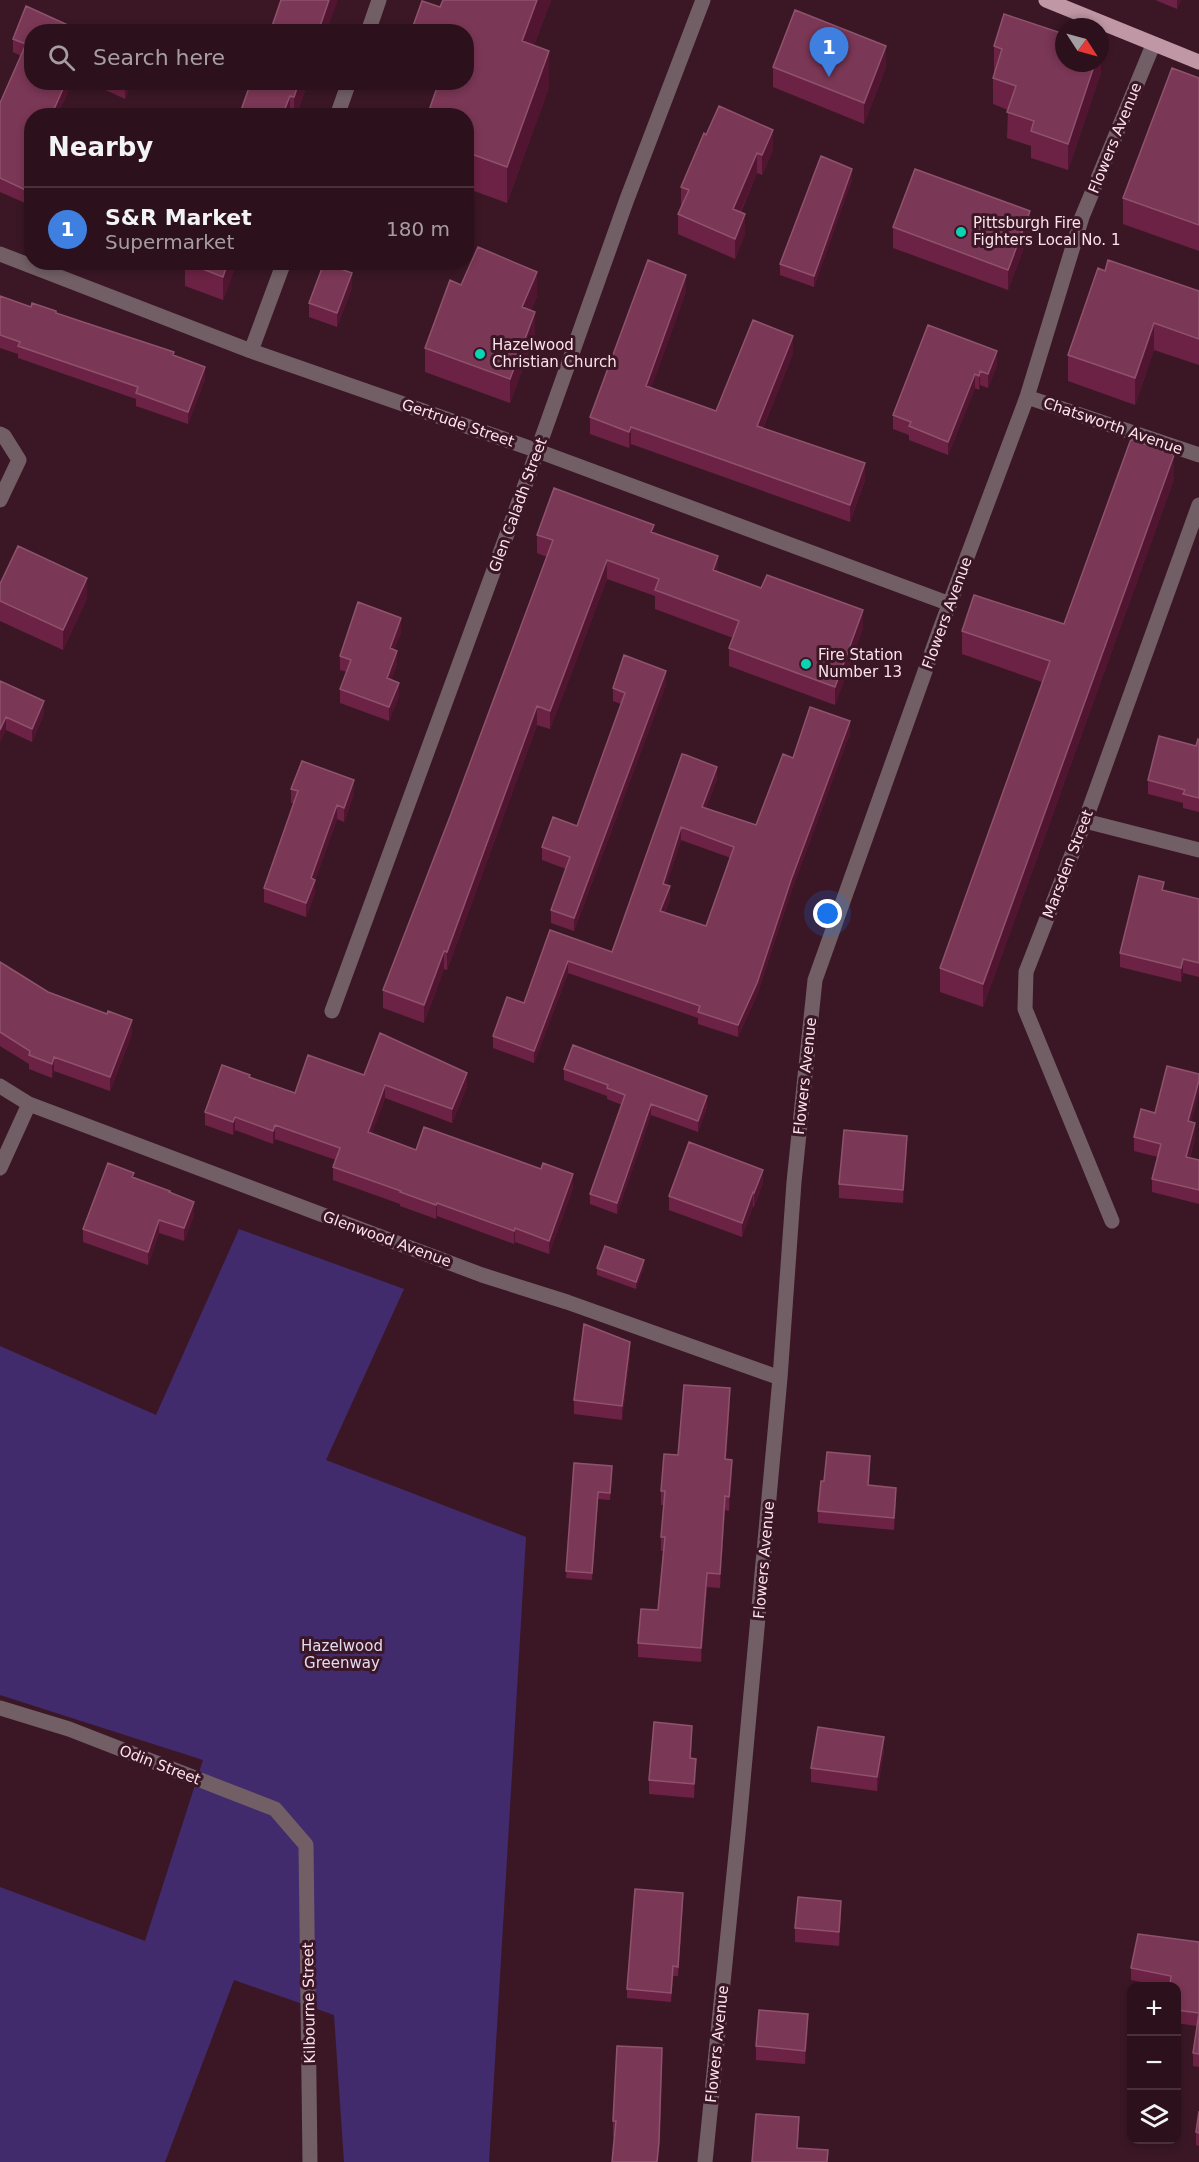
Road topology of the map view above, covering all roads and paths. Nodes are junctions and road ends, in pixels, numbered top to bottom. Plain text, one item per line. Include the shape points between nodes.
1 (379, 0) edge
2 (703, 0) edge
3 (1046, 0) edge
4 (371, 24) edge
5 (1153, 45) junction
6 (1199, 62) edge
7 (346, 90) edge
8 (340, 108) edge
9 (0, 254) edge
10 (24, 263) edge
11 (41, 270) edge
12 (281, 270) edge
13 (251, 351) junction
14 (1027, 397) junction
15 (0, 434) edge
16 (538, 451) junction
17 (1199, 456) edge
18 (0, 500) edge
19 (1199, 506) edge
20 (950, 604) junction
21 (1085, 821) junction
22 (1199, 850) edge
23 (332, 1011) dead end
24 (0, 1086) edge
25 (29, 1104) junction
26 (0, 1168) edge
27 (1112, 1221) dead end
28 (780, 1378) junction
29 (0, 1708) edge
30 (306, 1845) joint
31 (310, 2162) edge
32 (705, 2162) edge

1 - 4 street
2 - 16 street, Glen Caladh Street via 627,199
3 - 5 main road
5 - 6 main road
5 - 14 street, Flowers Avenue via 1082,218
7 - 8 street
9 - 10 street, Gertrude Street
11 - 13 street, Gertrude Street
12 - 13 street
13 - 16 street, Gertrude Street
14 - 17 street, Chatsworth Avenue
14 - 20 street, Flowers Avenue
15 - 18 street via 19,460
16 - 20 street, Gertrude Street
16 - 23 street, Glen Caladh Street
19 - 21 street, Marsden Street
20 - 28 street, Flowers Avenue via 815,980 794,1182
21 - 22 street
21 - 27 street, Marsden Street via 1026,972 1025,1009
24 - 25 street, Glenwood Avenue
25 - 26 street
25 - 28 street, Glenwood Avenue via 482,1275
28 - 32 street, Flowers Avenue
29 - 30 street, Odin Street via 69,1730 275,1809
30 - 31 street, Kilbourne Street

